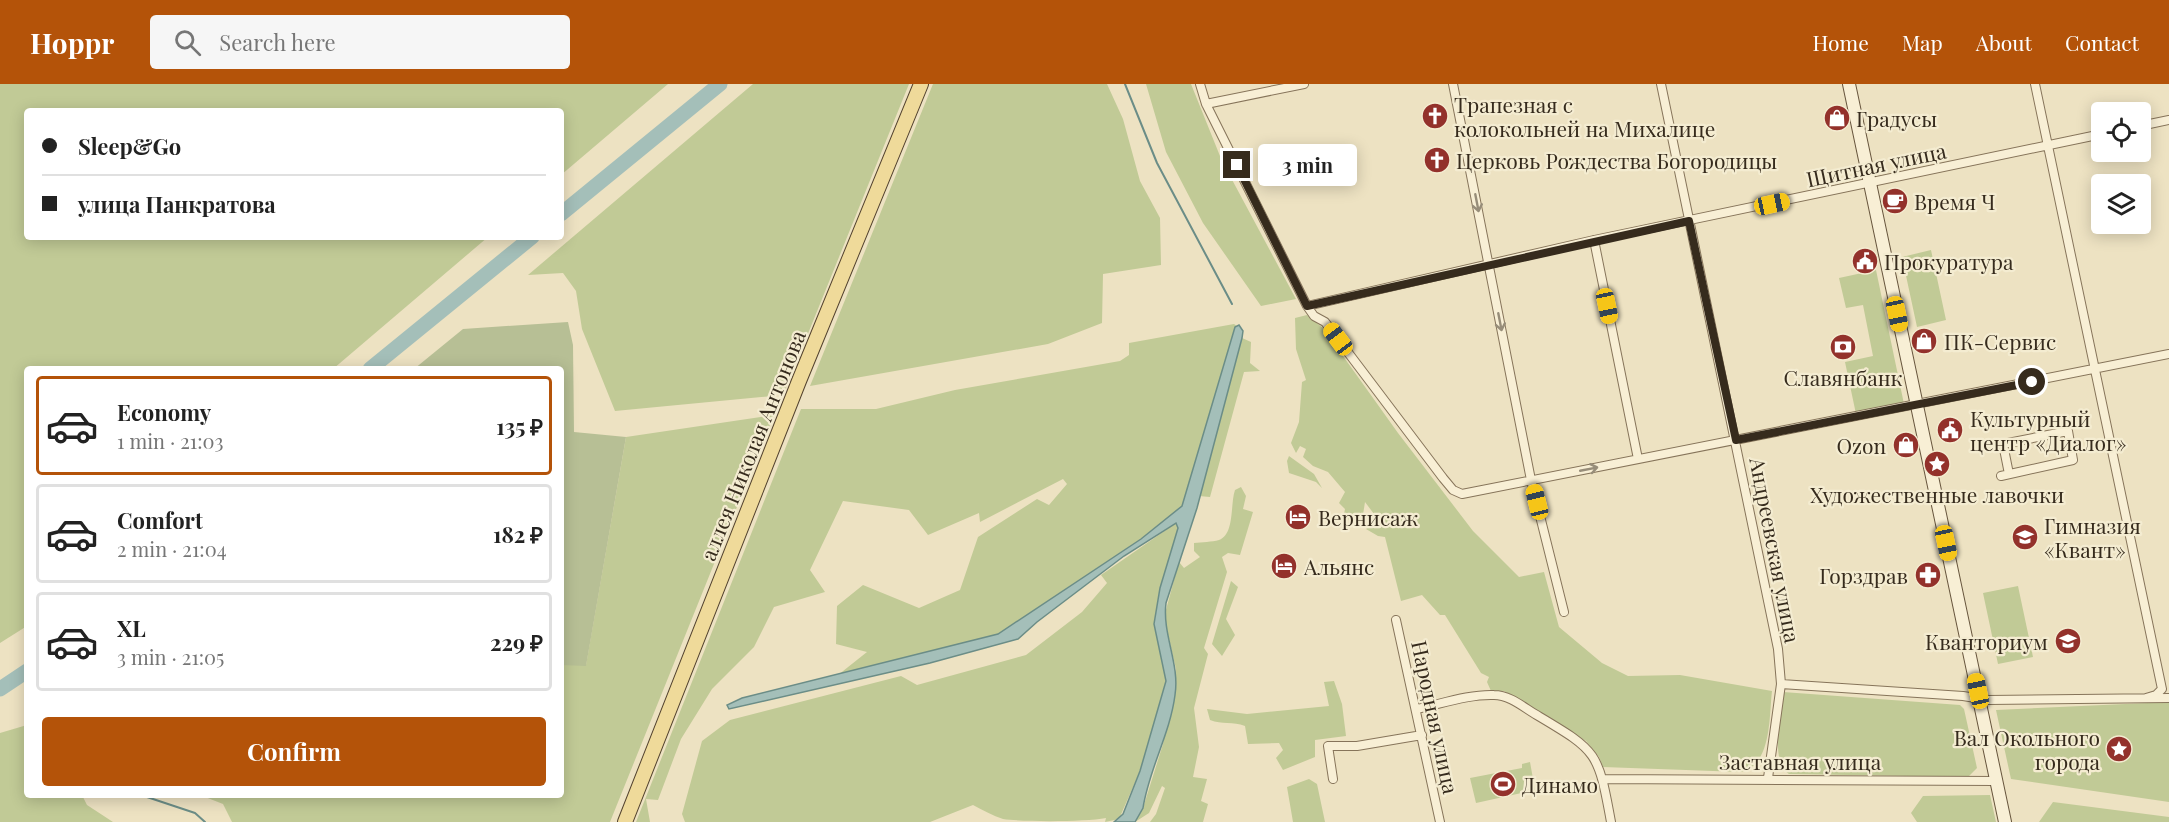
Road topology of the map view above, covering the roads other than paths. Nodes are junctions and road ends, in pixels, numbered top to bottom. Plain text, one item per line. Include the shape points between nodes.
1 (921, 84) edge
2 (1200, 84) edge
3 (1304, 84) edge
4 (1453, 84) edge
5 (1661, 84) edge
6 (1849, 84) edge
7 (2036, 84) edge
8 (1206, 104) junction
9 (2169, 120) edge
10 (2151, 124) edge
11 (2091, 136) edge
12 (2048, 146) junction
13 (1870, 183) junction
14 (1689, 221) junction
15 (1594, 240) junction
16 (1489, 264) junction
17 (1307, 306) junction
18 (2169, 354) edge
19 (2095, 369) junction
20 (1916, 405) junction
21 (1736, 440) junction
22 (1638, 459) junction
23 (2005, 475) joint
24 (1531, 480) junction
25 (1564, 612) dead end
26 (1396, 620) dead end
27 (1780, 684) junction
28 (1979, 698) junction
29 (2146, 698) junction
30 (2169, 698) edge
31 (1417, 709) junction
32 (1422, 735) junction
33 (1603, 777) junction
34 (1768, 778) junction
35 (1333, 779) dead end
36 (1996, 781) junction
37 (625, 822) edge
38 (1440, 822) edge
39 (1611, 822) edge
40 (2005, 822) edge

1 - 37 main road, аллея Николая Антонова
2 - 8 street
3 - 8 street
4 -> 16 street
5 - 14 street, Андреевская улица
6 - 13 main road
7 - 12 street
8 - 17 street
9 - 10 street
11 - 12 street, Щитная улица
12 - 13 street, Щитная улица
12 - 19 street
13 - 14 street, Щитная улица
13 - 20 main road
14 - 15 street, Щитная улица
14 - 21 street, Андреевская улица
15 - 16 street, Щитная улица
15 - 22 street
16 - 17 street, Щитная улица
16 -> 24 street
17 - 24 street via 1325,322 1453,490 1462,494
18 - 19 street
19 - 20 street
19 - 29 street via 2162,689
20 - 21 street
20 - 28 main road
21 - 22 street
21 - 27 street, Андреевская улица via 1778,649
24 -> 22 street
23 - 23 street via 2073,460 2067,431 2003,444
24 - 25 street
26 - 31 street, Народная улица
27 - 28 street
27 - 34 street, Андреевская улица
28 - 29 street
28 - 36 main road
29 - 30 street
31 - 32 street, Народная улица
31 - 33 street via 1489,695 1509,698 1580,741 1591,752
32 - 35 street via 1357,746 1328,746
32 - 38 street, Народная улица
33 - 34 street, Заставная улица
33 - 39 street
34 - 36 street, Заставная улица
36 - 40 main road

